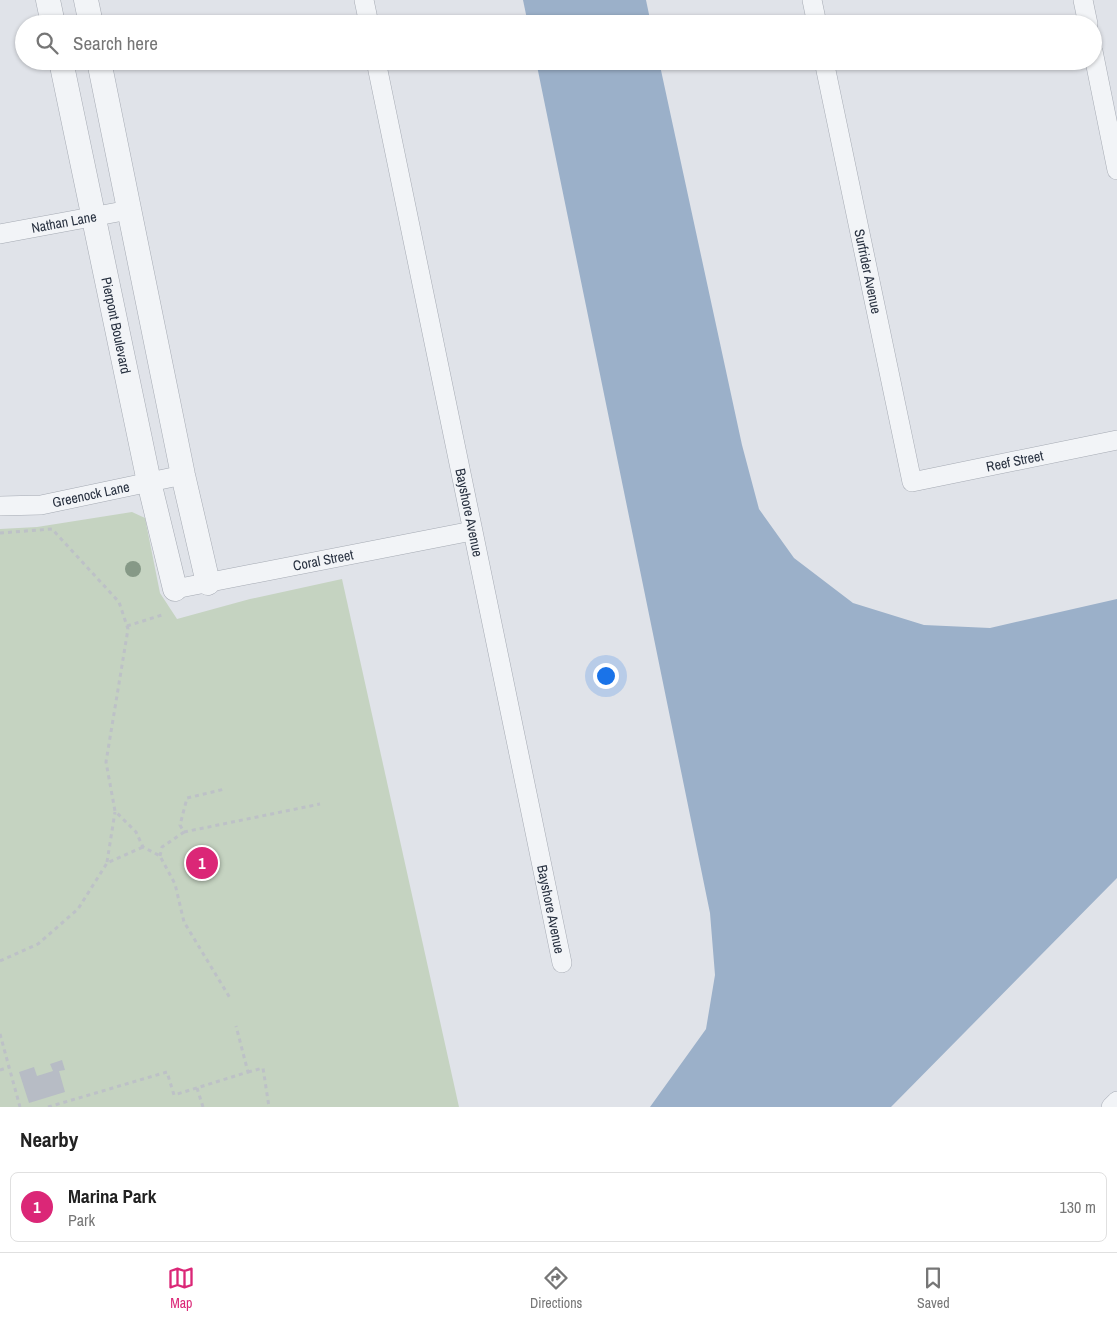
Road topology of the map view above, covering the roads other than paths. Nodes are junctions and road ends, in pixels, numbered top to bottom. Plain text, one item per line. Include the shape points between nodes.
1 (48, 0) edge
2 (86, 0) edge
3 (364, 0) edge
4 (812, 0) edge
5 (1083, 0) edge
6 (51, 15) edge
7 (89, 15) edge
8 (367, 15) edge
9 (815, 15) edge
10 (1086, 15) edge
11 (63, 70) edge
12 (100, 70) edge
13 (378, 70) edge
14 (826, 70) edge
15 (1097, 70) edge
16 (1117, 170) edge
17 (128, 210) junction
18 (93, 217) junction
19 (0, 234) edge
20 (1117, 440) edge
21 (183, 475) junction
22 (149, 482) junction
23 (912, 482) joint
24 (0, 506) edge
25 (472, 531) junction
26 (208, 583) junction
27 (175, 589) joint
28 (562, 963) dead end
29 (1117, 1101) edge
30 (1111, 1107) edge

1 - 6 street
2 - 7 street
3 - 8 street
4 - 9 street
5 - 10 street
11 - 18 street, Pierpont Boulevard
12 - 17 street
13 - 25 street, Bayshore Avenue
14 - 23 street, Surfrider Avenue
15 - 16 street
17 - 18 street, Nathan Lane
17 - 21 street
18 - 19 street, Nathan Lane
18 - 22 street, Pierpont Boulevard
20 - 23 street, Reef Street
21 - 22 street, Greenock Lane
21 - 26 street
22 - 24 street, Greenock Lane via 41,505
22 - 27 street, Pierpont Boulevard
25 - 26 street, Coral Street
25 - 28 street, Bayshore Avenue
26 - 27 street, Coral Street
29 - 30 street

